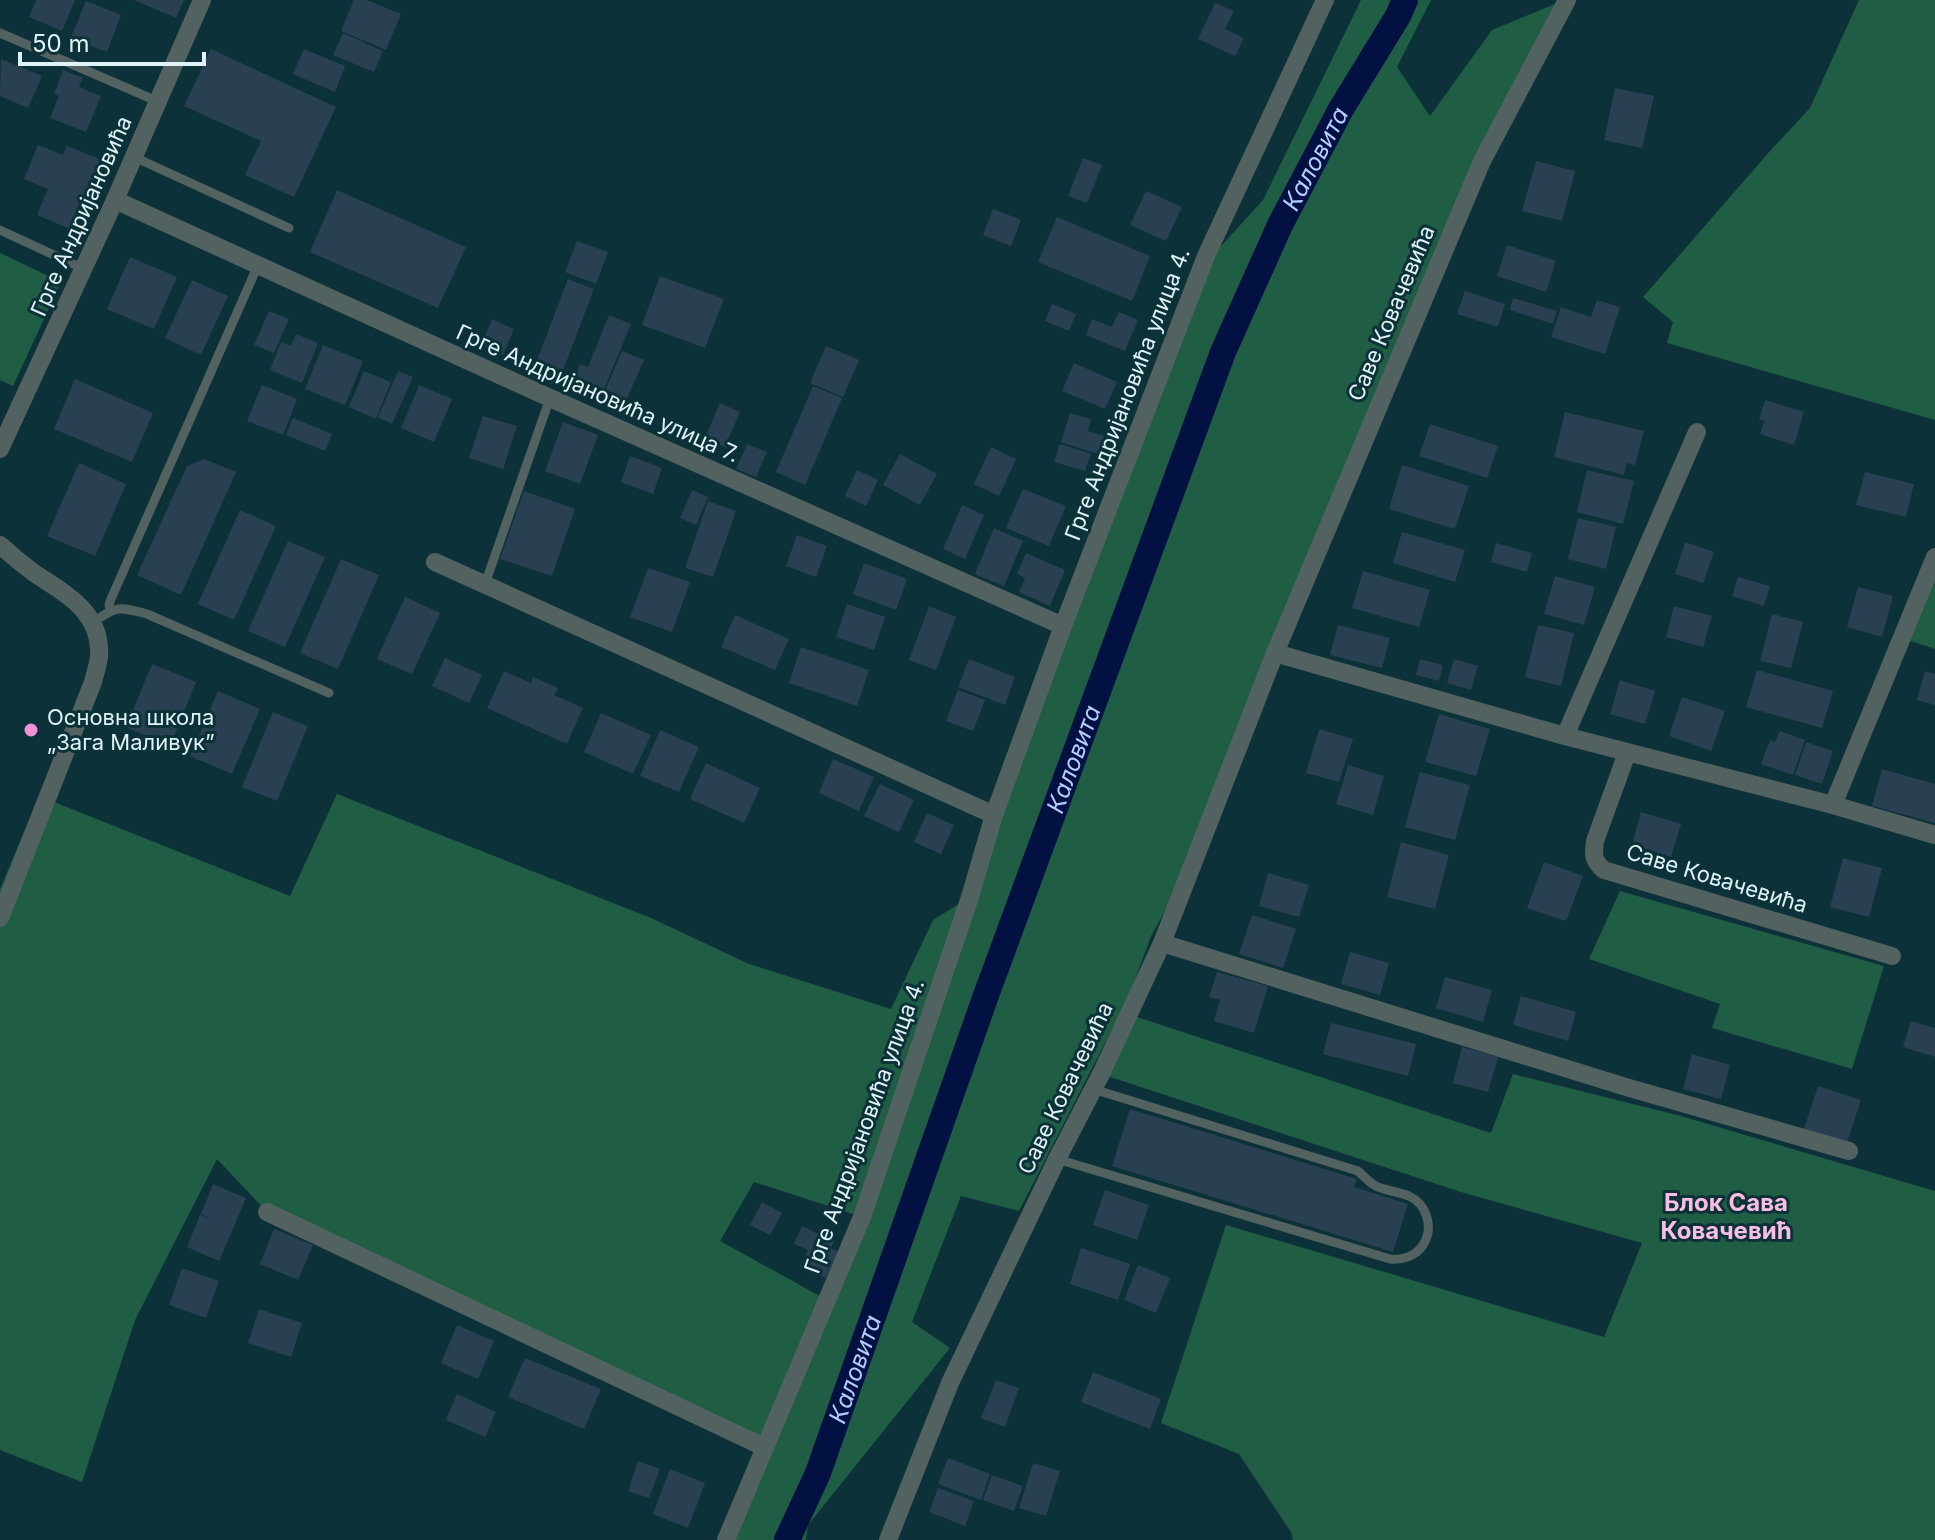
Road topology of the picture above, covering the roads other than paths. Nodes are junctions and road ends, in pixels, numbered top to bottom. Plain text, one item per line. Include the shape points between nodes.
1 (202, 0) edge
2 (1325, 0) edge
3 (1567, 0) edge
4 (0, 33) edge
5 (159, 102) junction
6 (134, 157) junction
7 (115, 200) junction
8 (289, 228) dead end
9 (0, 230) edge
10 (258, 265) junction
11 (84, 269) junction
12 (550, 398) junction
13 (1697, 432) dead end
14 (0, 449) edge
15 (0, 545) edge
16 (1935, 557) edge
17 (435, 562) dead end
18 (485, 584) junction
19 (111, 610) junction
20 (92, 623) junction
21 (1063, 626) junction
22 (1275, 653) junction
23 (329, 693) dead end
24 (1565, 736) junction
25 (1627, 753) junction
26 (1833, 805) junction
27 (994, 815) junction
28 (1935, 835) edge
29 (0, 918) edge
30 (1162, 943) junction
31 (1892, 956) dead end
32 (1093, 1089) junction
33 (1849, 1151) dead end
34 (1057, 1159) junction
35 (267, 1212) dead end
36 (764, 1447) junction
37 (726, 1540) edge
38 (888, 1540) edge

1 - 5 street, Грге Андријановића
2 - 21 street, Грге Андријановића улица 4. via 1206,256
3 - 22 street, Саве Ковачевића via 1482,161
4 - 5 lane
5 - 6 street, Грге Андријановића
6 - 7 street, Грге Андријановића
6 - 8 lane
7 - 10 street, Грге Андријановића улица 7.
7 - 11 street, Грге Андријановића
9 - 11 lane
10 - 12 street, Грге Андријановића улица 7.
10 - 19 lane via 111,599
11 - 14 street, Грге Андријановића
12 - 18 lane
12 - 21 street, Грге Андријановића улица 7.
13 - 24 street
15 - 20 street via 75,600
16 - 26 street
17 - 18 street
18 - 27 street
19 - 20 lane
19 - 23 lane via 147,614
20 - 29 street via 99,658 93,682
21 - 27 street, Грге Андријановића улица 4.
22 - 24 street
22 - 30 street, Саве Ковачевића
24 - 25 street
25 - 26 street
25 - 31 street, Саве Ковачевића via 1595,841 1595,861 1604,870
26 - 28 street
27 - 36 street, Грге Андријановића улица 4. via 862,1217
30 - 32 street, Саве Ковачевића
30 - 33 street
32 - 34 street, Саве Ковачевића
32 - 34 lane via 1358,1171 1376,1186 1422,1206 1428,1221 1424,1243 1413,1255 1390,1259
34 - 38 street, Саве Ковачевића via 950,1383
35 - 36 street
36 - 37 street, Грге Андријановића улица 4.

